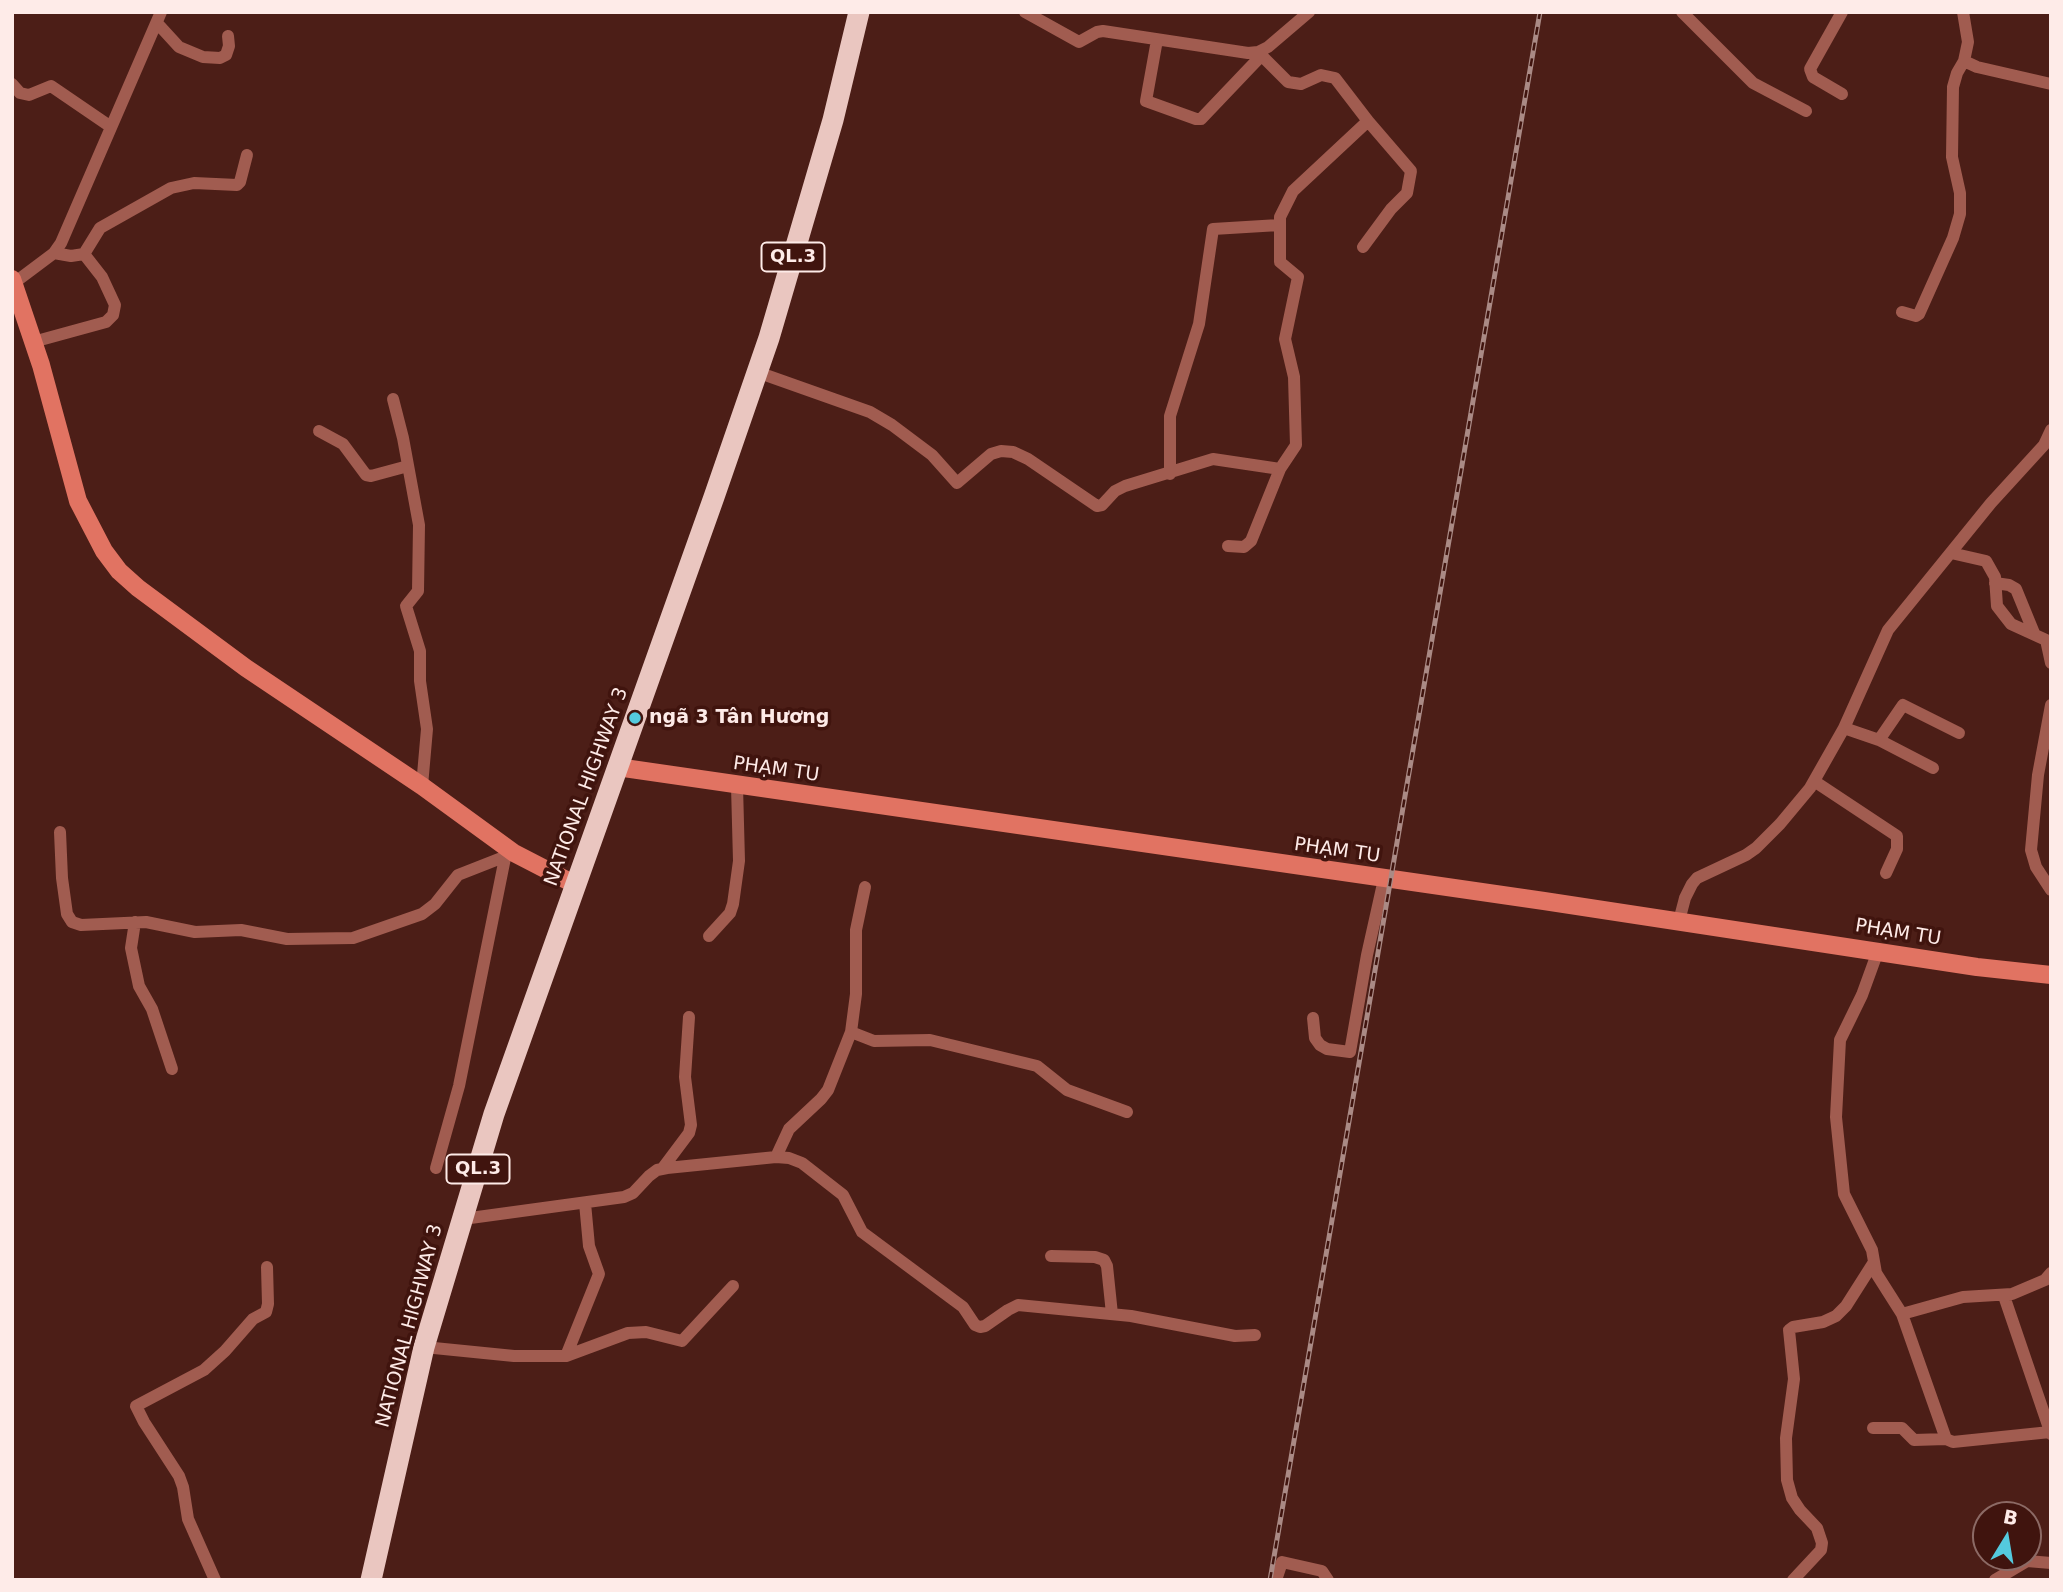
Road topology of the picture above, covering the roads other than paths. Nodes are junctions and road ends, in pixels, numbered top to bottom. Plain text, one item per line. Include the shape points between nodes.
1 (859, 12) edge
2 (1025, 12) edge
3 (1682, 12) edge
4 (1842, 12) edge
5 (1963, 12) edge
6 (1300, 15) edge
7 (159, 18) edge
8 (228, 36) dead end
9 (1157, 40) junction
10 (1260, 54) junction
11 (1964, 61) junction
12 (12, 84) edge
13 (2051, 84) edge
14 (1842, 93) dead end
15 (1806, 111) dead end
16 (1368, 121) junction
17 (111, 127) junction
18 (247, 155) dead end
19 (1279, 225) junction
20 (1363, 247) dead end
21 (54, 253) junction
22 (84, 254) junction
23 (13, 281) edge
24 (1902, 312) dead end
25 (33, 342) junction
26 (757, 372) junction
27 (393, 399) dead end
28 (2051, 430) edge
29 (319, 431) dead end
30 (408, 466) junction
31 (1280, 469) junction
32 (1170, 474) junction
33 (1228, 546) dead end
34 (1951, 553) junction
35 (1995, 583) junction
36 (2034, 633) junction
37 (2051, 663) edge
38 (2051, 705) edge
39 (1844, 728) junction
40 (1959, 733) dead end
41 (1879, 740) junction
42 (617, 767) junction
43 (1933, 768) dead end
44 (1814, 781) junction
45 (422, 786) junction
46 (737, 786) junction
47 (60, 832) dead end
48 (509, 855) junction
49 (1886, 873) dead end
50 (1384, 879) junction
51 (576, 885) junction
52 (866, 887) dead end
53 (2051, 890) edge
54 (1679, 921) junction
55 (135, 922) junction
56 (709, 936) dead end
57 (1878, 951) junction
58 (2051, 975) edge
59 (689, 1017) dead end
60 (1313, 1018) dead end
61 (851, 1032) junction
62 (172, 1069) dead end
63 (1127, 1112) dead end
64 (776, 1157) junction
65 (436, 1168) dead end
66 (662, 1169) junction
67 (585, 1203) junction
68 (463, 1219) junction
69 (1051, 1256) dead end
70 (1874, 1262) junction
71 (267, 1267) dead end
72 (2051, 1273) edge
73 (733, 1286) dead end
74 (2004, 1296) junction
75 (1112, 1314) junction
76 (1902, 1314) junction
77 (1255, 1335) dead end
78 (424, 1348) junction
79 (566, 1356) junction
80 (1873, 1427) dead end
81 (2051, 1433) edge
82 (1946, 1439) junction
83 (2051, 1563) edge
84 (215, 1580) edge
85 (372, 1580) edge
86 (1276, 1580) edge
87 (1328, 1580) edge
88 (1793, 1580) edge
89 (1995, 1580) edge

1 - 26 highway, NATIONAL HIGHWAY 3 / QL.3
2 - 9 street via 1079,42 1103,31
3 - 15 street via 1754,83
4 - 14 street via 1810,69 1813,77
5 - 11 street via 1968,42
6 - 10 street
7 - 8 street via 179,47 203,57 226,55
7 - 17 street
9 - 10 street
9 - 10 street via 1146,101 1196,119 1201,119
10 - 16 street via 1290,83 1301,84 1321,75 1335,78
11 - 13 street
11 - 24 street via 1953,87 1952,157 1960,214 1919,314
12 - 17 street via 29,95 51,86
16 - 19 street via 1293,191
16 - 20 street via 1411,171 1407,193
17 - 21 street
18 - 22 street via 237,185 194,183 171,188 100,228
19 - 31 street via 1280,262 1298,277 1285,339 1294,377 1297,436
19 - 32 street via 1213,229 1199,324 1170,416
21 - 22 street
21 - 23 street
22 - 25 street via 102,277 115,305 113,314 106,322
23 - 25 street
25 - 45 street via 78,501 120,571 246,668
26 - 32 street via 870,412 932,456 957,483 1001,451 1028,459 1097,506 1125,486
26 - 42 highway, NATIONAL HIGHWAY 3 / QL.3
27 - 30 street
28 - 34 street via 2044,445
29 - 30 street via 344,444 371,477
30 - 45 street via 419,535 418,591 406,606 420,651 427,729
31 - 32 street via 1213,459
31 - 33 street via 1251,541 1244,547
34 - 35 street via 1986,561
34 - 39 street via 1888,630
35 - 36 street via 2016,589
35 - 36 street via 1995,601 2006,621
36 - 37 street via 2046,640
38 - 53 street via 2031,850
39 - 41 street
39 - 44 street
40 - 41 street via 1903,705
41 - 43 street
42 - 46 street, PHẠM TU
42 - 51 highway, NATIONAL HIGHWAY 3 / QL.3
44 - 49 street via 1896,836 1897,849
44 - 54 street via 1756,848 1697,878
45 - 48 street
46 - 50 street, PHẠM TU
46 - 56 street via 736,892 730,913
47 - 55 street via 68,919 81,925
48 - 51 street
48 - 55 street via 458,876 422,914 353,938 287,939 241,930 195,932
48 - 65 street via 460,1086
50 - 54 street, PHẠM TU
50 - 60 street via 1350,1052 1320,1045
51 - 68 highway, NATIONAL HIGHWAY 3 / QL.3 via 494,1114
52 - 61 street via 856,930
54 - 57 street, PHẠM TU
55 - 62 street via 131,948 139,986 152,1009
57 - 58 street, PHẠM TU
57 - 70 street via 1840,1040 1836,1117 1844,1194
59 - 66 street via 685,1077 691,1125
61 - 63 street via 874,1041 930,1040 1037,1066 1066,1090
61 - 64 street via 828,1090 789,1129
64 - 66 street
64 - 75 street via 802,1163 843,1195 862,1232 963,1307 975,1325 985,1326 1018,1306
66 - 67 street via 624,1198
67 - 68 street
67 - 79 street via 589,1246 599,1274
68 - 78 highway, NATIONAL HIGHWAY 3 / QL.3
69 - 75 street via 1104,1260
70 - 76 street
70 - 88 street via 1836,1316 1789,1331 1794,1379 1786,1438 1787,1480 1792,1498 1817,1528 1822,1544
71 - 84 street via 266,1312 253,1319 204,1370 136,1406 179,1476 188,1519
72 - 74 street via 2045,1280
73 - 79 street via 682,1341 646,1332 628,1333
74 - 76 street via 1963,1297
74 - 81 street
75 - 77 street via 1235,1336
76 - 82 street
78 - 79 street
78 - 85 highway, NATIONAL HIGHWAY 3 / QL.3
80 - 82 street via 1902,1427 1914,1440
81 - 82 street
83 - 89 street via 2027,1561
86 - 87 street via 1282,1562 1322,1571

